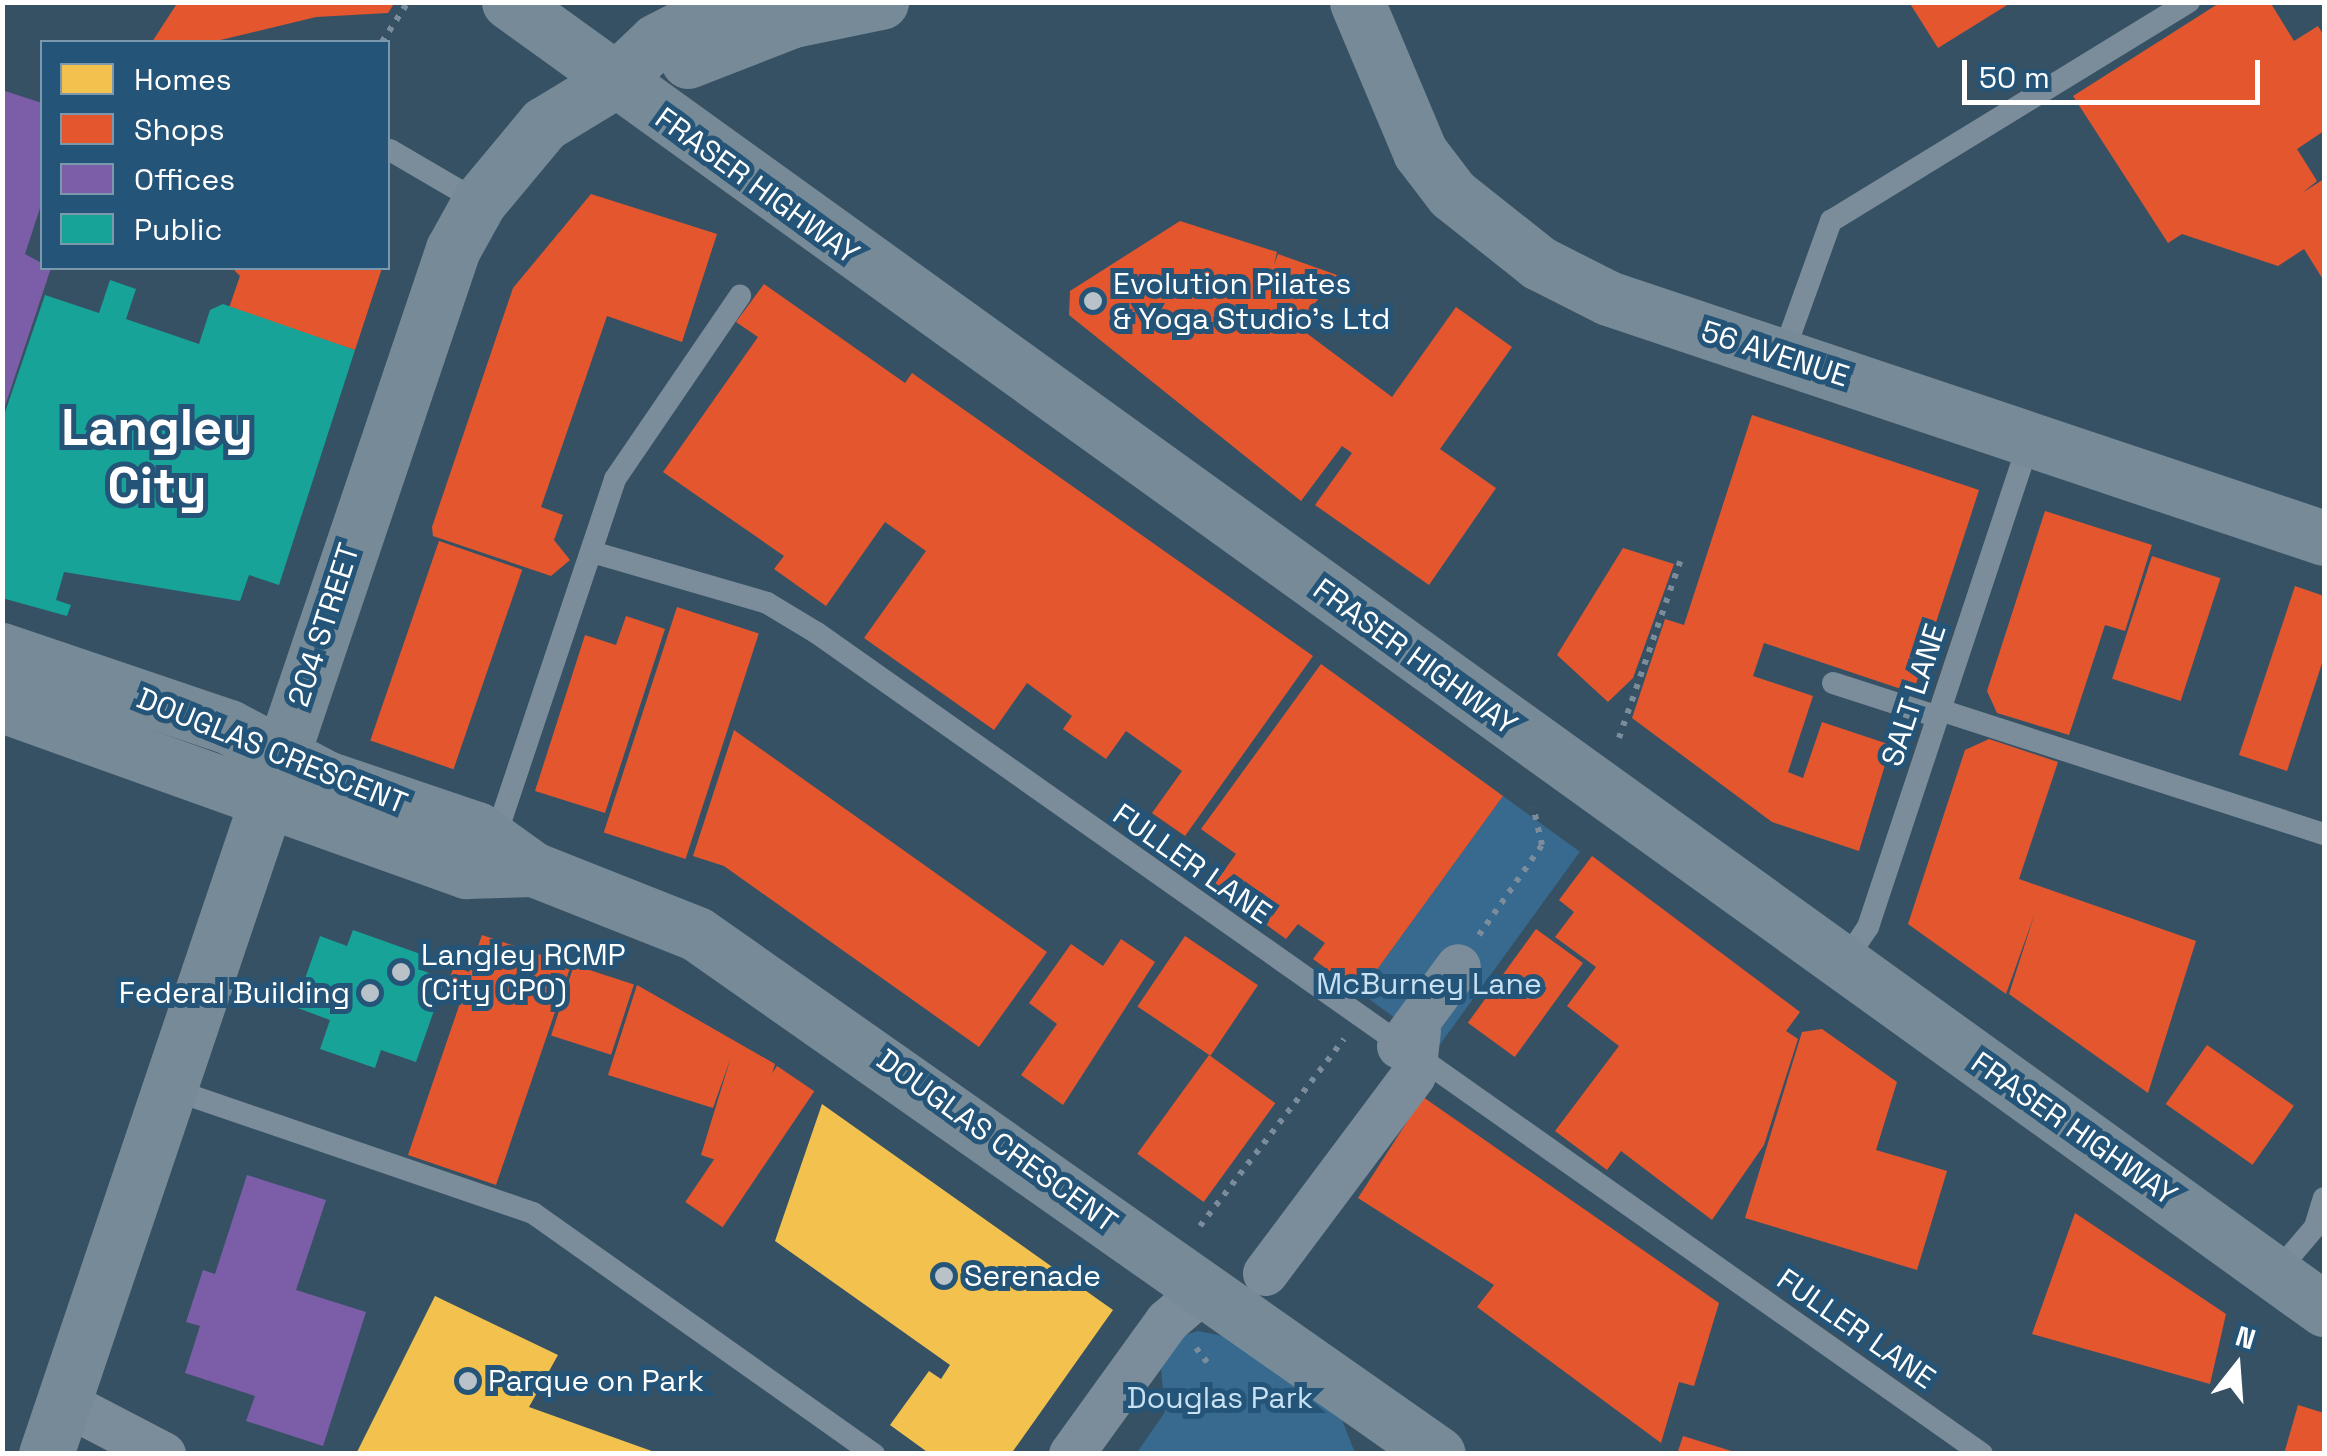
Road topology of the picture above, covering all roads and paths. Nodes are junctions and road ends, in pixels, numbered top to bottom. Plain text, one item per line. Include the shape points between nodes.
1 (408, 2) edge
2 (508, 2) edge
3 (732, 2) edge
4 (881, 2) edge
5 (1358, 2) edge
6 (2188, 2) edge
7 (383, 40) edge
8 (613, 82) junction
9 (390, 150) edge
10 (478, 202) junction
11 (740, 296) dead end
12 (1782, 356) junction
13 (2030, 439) junction
14 (2324, 538) edge
15 (592, 552) junction
16 (1682, 556) dead end
17 (2, 650) edge
18 (1832, 682) dead end
19 (2, 705) edge
20 (1939, 714) junction
21 (1619, 738) dead end
22 (274, 776) junction
23 (2324, 834) edge
24 (514, 855) junction
25 (1843, 964) junction
26 (1458, 966) dead end
27 (1411, 1044) junction
28 (171, 1089) junction
29 (2324, 1198) edge
30 (1265, 1273) dead end
31 (2276, 1273) junction
32 (1204, 1289) junction
33 (2324, 1308) edge
34 (63, 1402) junction
35 (1979, 1453) edge
36 (46, 1454) edge
37 (164, 1454) edge
38 (874, 1454) edge
39 (1071, 1454) edge
40 (1438, 1454) edge

1 - 7 path
2 - 8 street, FRASER HIGHWAY
3 - 8 street via 656,41
4 - 8 street via 793,20
5 - 12 street, 56 AVENUE via 1420,152 1494,231 1608,298
6 - 12 lane via 1831,221
8 - 10 street, 204 STREET via 544,124
8 - 25 street, FRASER HIGHWAY
9 - 10 lane
10 - 22 street, 204 STREET via 434,297
11 - 15 lane via 616,479
12 - 13 street, 56 AVENUE
13 - 14 street, 56 AVENUE
13 - 20 lane, SALT LANE
15 - 24 lane
15 - 27 lane, FULLER LANE via 767,604 818,634
16 - 21 path
17 - 22 street, DOUGLAS CRESCENT
18 - 20 lane
19 - 22 street, DOUGLAS CRESCENT
20 - 23 lane
20 - 25 lane, SALT LANE via 1868,927
22 - 24 street, DOUGLAS CRESCENT via 466,870
22 - 28 street, 204 STREET
24 - 32 street, DOUGLAS CRESCENT via 740,958
25 - 31 street, FRASER HIGHWAY
26 - 27 street
27 - 30 street via 1412,1074
27 - 35 lane, FULLER LANE
28 - 34 street, 204 STREET
28 - 38 lane via 533,1213
29 - 31 lane via 2315,1227
31 - 33 street, FRASER HIGHWAY
32 - 39 street via 1167,1321
32 - 40 street, DOUGLAS CRESCENT
34 - 36 street, 204 STREET
34 - 37 street

